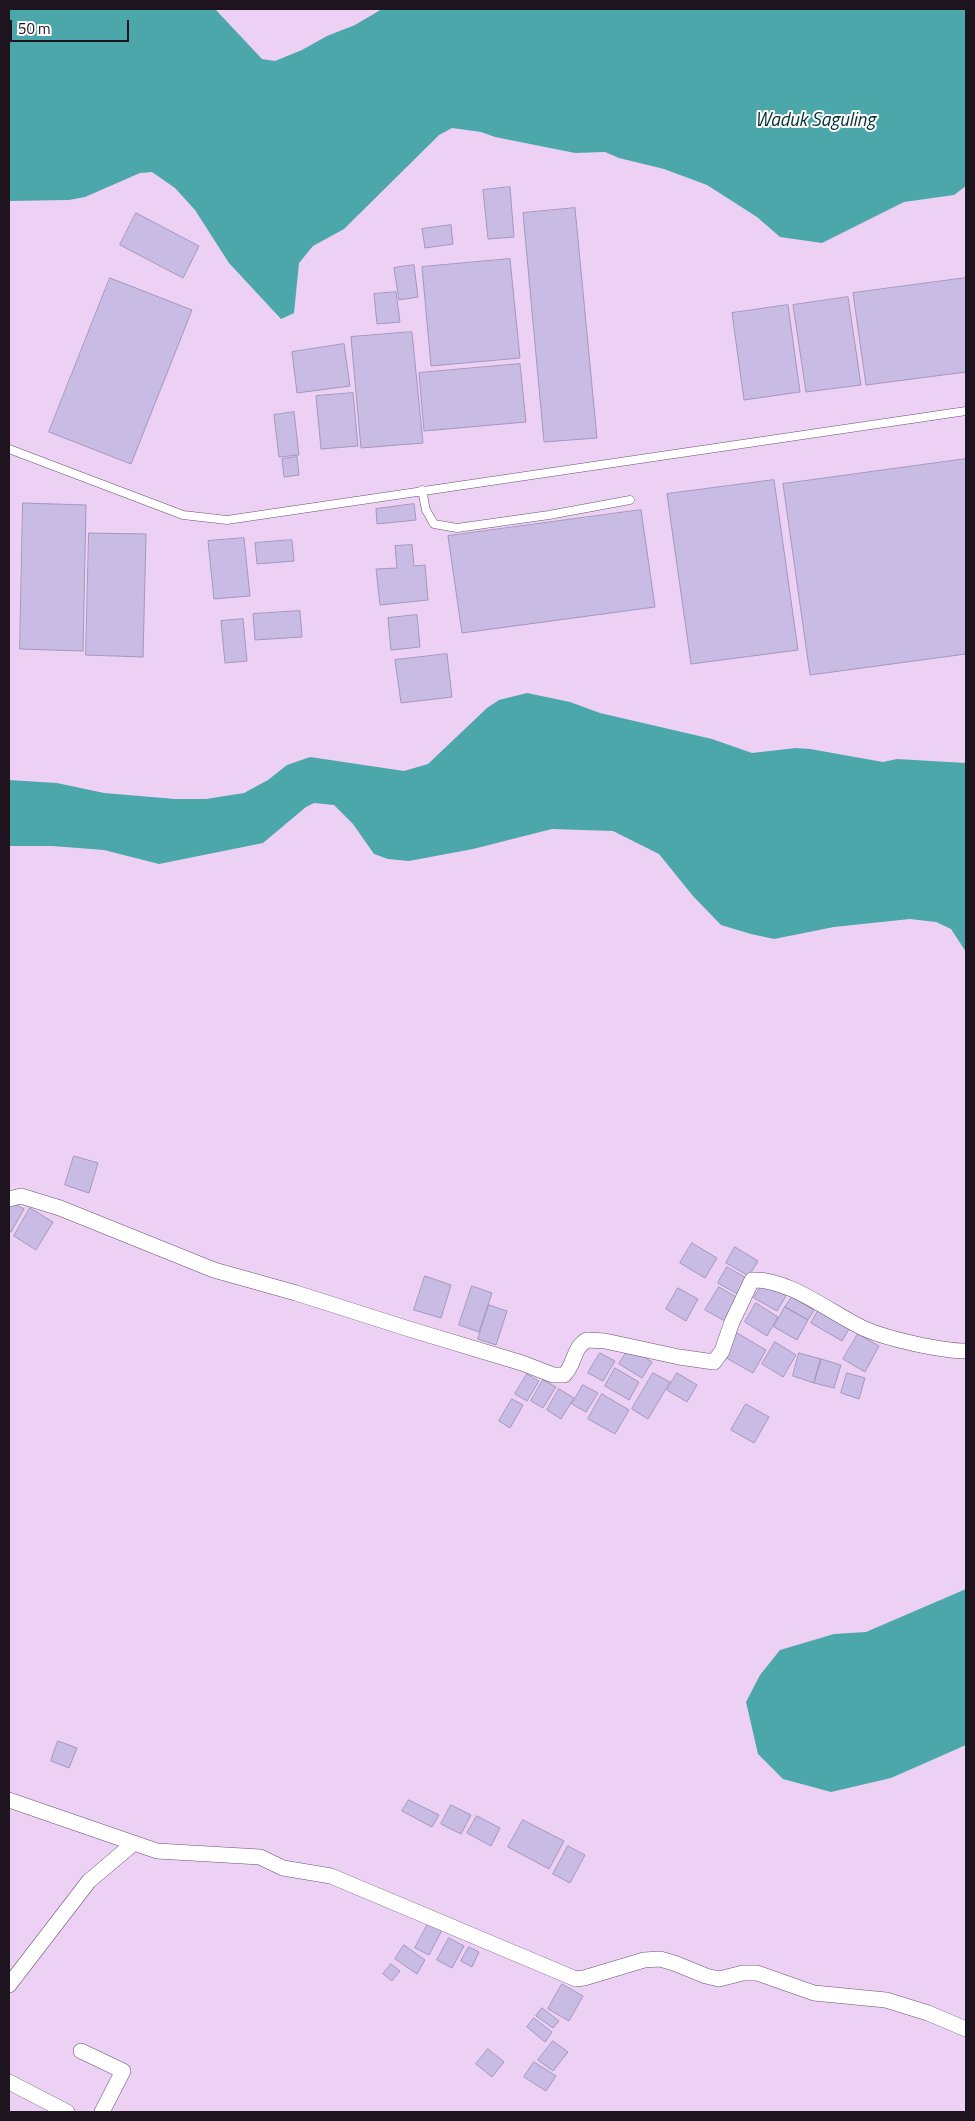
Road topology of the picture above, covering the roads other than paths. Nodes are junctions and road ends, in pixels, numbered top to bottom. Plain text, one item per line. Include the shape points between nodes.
1 (966, 411) edge
2 (9, 448) edge
3 (422, 490) junction
4 (630, 500) dead end
5 (9, 1199) edge
6 (966, 1351) edge
7 (9, 1800) edge
8 (134, 1843) junction
9 (9, 1985) edge
10 (966, 2029) edge
11 (81, 2051) dead end
12 (9, 2082) edge
13 (67, 2112) edge
14 (102, 2112) edge

1 - 3 lane
2 - 3 lane via 183,515 227,520
3 - 4 lane via 426,510 434,524 457,528
5 - 6 street via 21,1196 60,1208 214,1270 560,1376 570,1370 578,1347 587,1340 714,1362 722,1351 752,1280 762,1280 808,1296 875,1333 923,1346
7 - 8 street
8 - 9 street via 90,1881
8 - 10 street via 157,1851 260,1857 287,1869 331,1876 576,1979 644,1960 660,1959 719,1979 743,1973 757,1974 814,1993 886,2000
11 - 14 street via 123,2071
12 - 13 street

